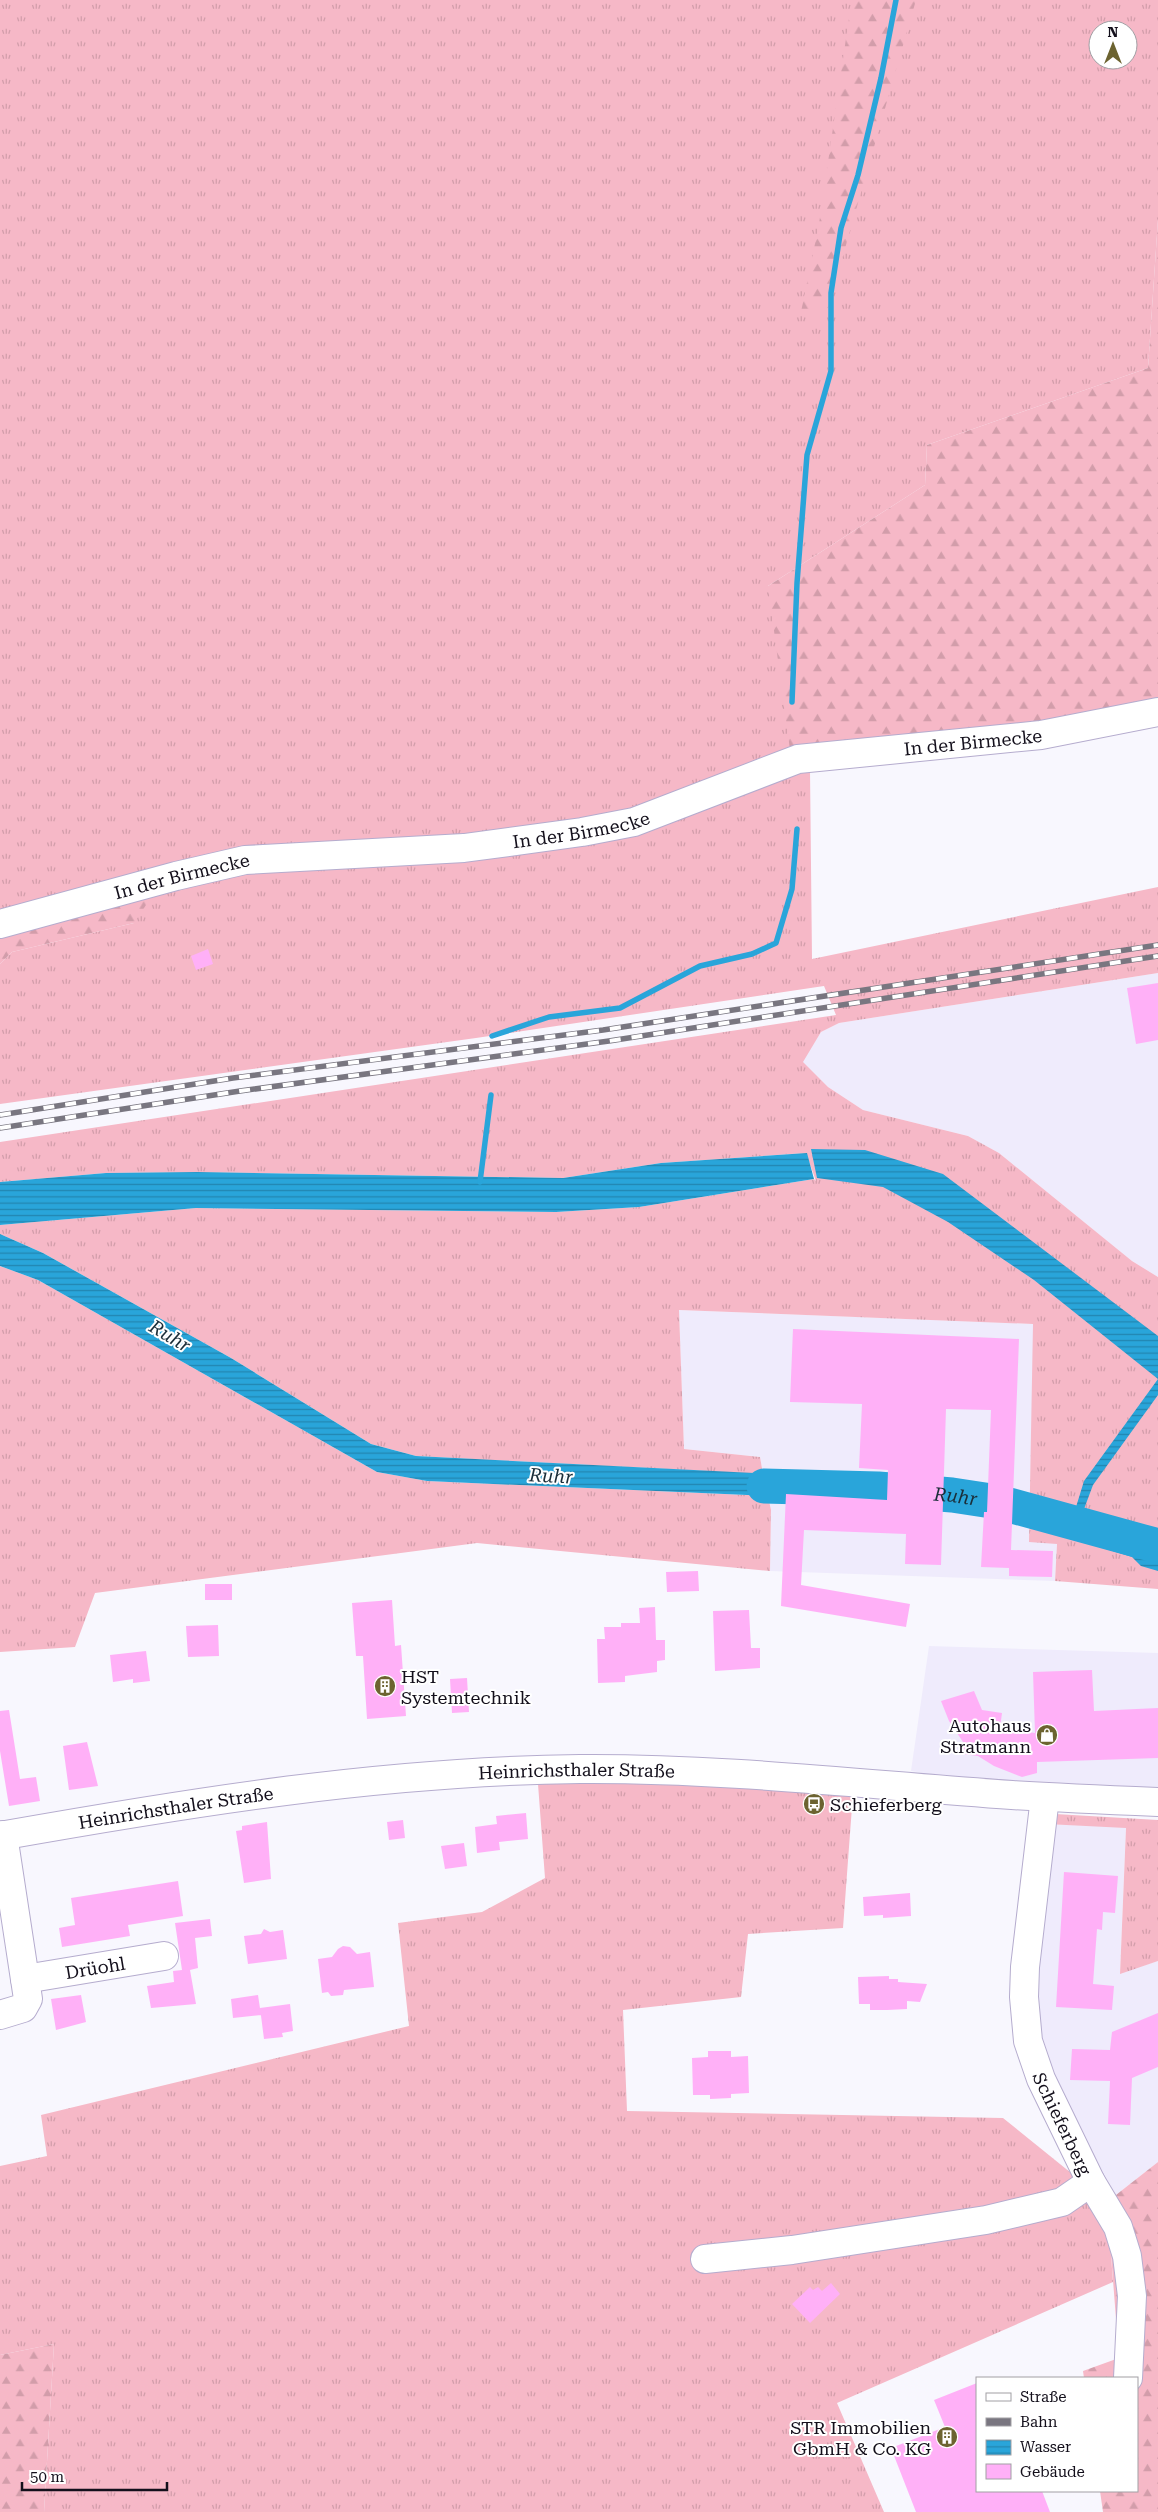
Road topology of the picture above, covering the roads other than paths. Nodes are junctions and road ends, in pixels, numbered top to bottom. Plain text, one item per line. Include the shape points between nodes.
1 (1158, 712) edge
2 (0, 924) edge
3 (1045, 1796) junction
4 (1158, 1802) edge
5 (1, 1835) edge
6 (164, 1956) dead end
7 (25, 1980) junction
8 (0, 2015) edge
9 (1091, 2182) junction
10 (706, 2259) dead end
11 (1128, 2377) edge

1 - 2 street, In der Birmecke via 1032,736 798,759 634,822 582,832 464,848 245,860
3 - 4 street, Heinrichsthaler Straße
3 - 5 street, Heinrichsthaler Straße via 684,1770 516,1771 368,1781 280,1791
3 - 9 street, Schieferberg via 1025,1967 1025,2021 1041,2079
5 - 7 street
6 - 7 street, Drüohl
7 - 8 street via 28,1999 23,2008
9 - 10 street, Schieferberg via 1062,2202 994,2218 887,2237
9 - 11 street, Schieferberg via 1118,2227 1127,2256 1132,2296

